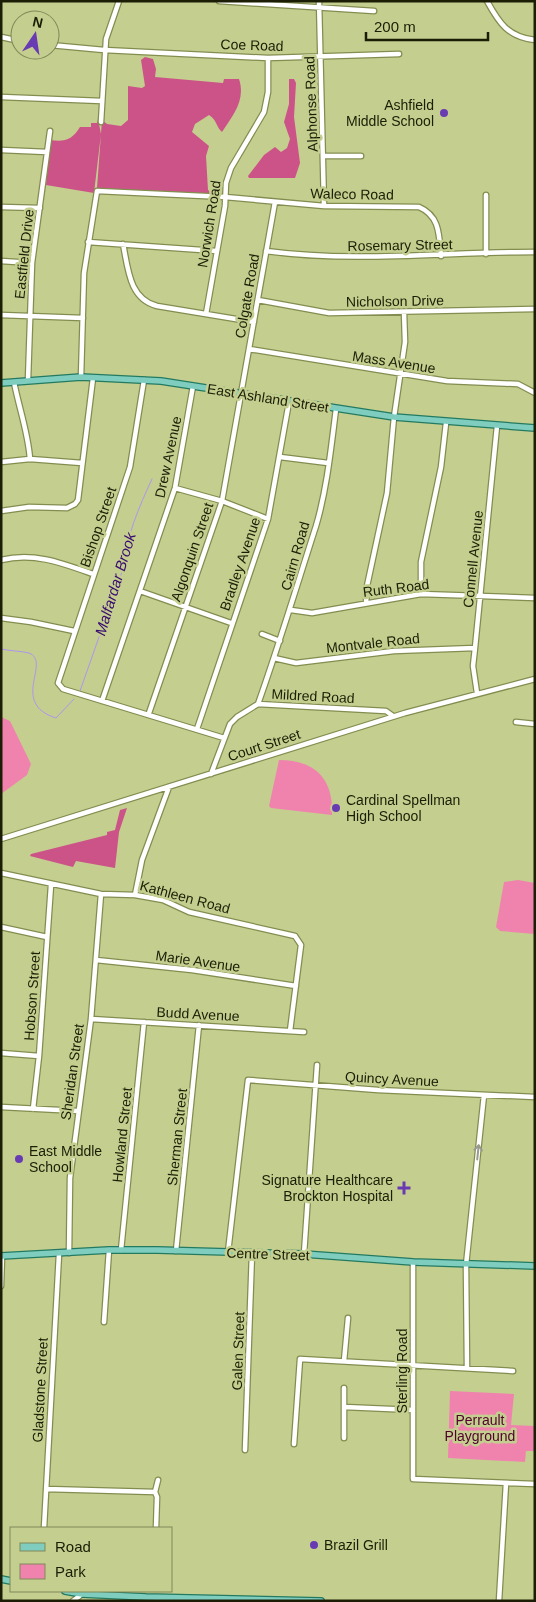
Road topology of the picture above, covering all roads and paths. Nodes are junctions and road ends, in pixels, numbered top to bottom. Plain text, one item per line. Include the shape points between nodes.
1 (119, 1) edge
2 (219, 1) edge
3 (320, 1) edge
4 (487, 1) edge
5 (319, 8) junction
6 (374, 11) dead end
7 (535, 40) edge
8 (60, 46) edge
9 (104, 50) junction
10 (399, 54) dead end
11 (268, 58) junction
12 (320, 58) junction
13 (1, 97) edge
14 (102, 101) junction
15 (101, 122) dead end
16 (50, 131) dead end
17 (1, 150) edge
18 (47, 152) junction
19 (323, 156) junction
20 (361, 156) dead end
21 (486, 195) dead end
22 (225, 197) junction
23 (275, 202) junction
24 (324, 206) junction
25 (1, 207) edge
26 (40, 208) junction
27 (88, 242) junction
28 (123, 244) junction
29 (216, 251) junction
30 (266, 251) junction
31 (535, 252) edge
32 (486, 254) junction
33 (442, 256) junction
34 (1, 261) edge
35 (32, 263) junction
36 (258, 300) junction
37 (535, 308) edge
38 (404, 312) junction
39 (206, 314) junction
40 (1, 315) edge
41 (29, 316) junction
42 (83, 318) junction
43 (254, 322) junction
44 (249, 349) junction
45 (400, 374) junction
46 (82, 377) junction
47 (93, 378) junction
48 (28, 380) junction
49 (144, 380) junction
50 (14, 382) junction
51 (1, 383) edge
52 (193, 386) junction
53 (535, 393) edge
54 (241, 394) junction
55 (288, 402) junction
56 (336, 409) junction
57 (394, 417) junction
58 (446, 423) junction
59 (497, 426) junction
60 (535, 428) edge
61 (280, 457) junction
62 (30, 459) junction
63 (1, 462) edge
64 (82, 463) junction
65 (328, 463) junction
66 (175, 488) junction
67 (222, 501) junction
68 (1, 511) edge
69 (268, 519) junction
70 (1, 560) edge
71 (93, 574) junction
72 (140, 591) junction
73 (421, 594) junction
74 (481, 595) junction
75 (535, 598) edge
76 (366, 603) junction
77 (185, 607) junction
78 (291, 610) junction
79 (1, 618) edge
80 (231, 623) junction
81 (74, 631) junction
82 (262, 634) dead end
83 (280, 641) junction
84 (475, 648) junction
85 (274, 658) junction
86 (535, 679) edge
87 (476, 693) junction
88 (102, 700) junction
89 (258, 704) junction
90 (149, 713) junction
91 (393, 716) junction
92 (516, 722) dead end
93 (535, 724) edge
94 (198, 729) junction
95 (224, 738) junction
96 (210, 774) junction
97 (169, 787) junction
98 (1, 840) edge
99 (1, 873) edge
100 (52, 885) junction
101 (101, 894) junction
102 (135, 895) junction
103 (1, 927) edge
104 (47, 936) junction
105 (96, 960) junction
106 (296, 986) junction
107 (91, 1019) junction
108 (144, 1022) junction
109 (199, 1026) junction
110 (290, 1031) junction
111 (304, 1032) dead end
112 (1, 1053) edge
113 (39, 1056) junction
114 (317, 1065) dead end
115 (316, 1086) junction
116 (484, 1095) junction
117 (535, 1097) edge
118 (1, 1107) edge
119 (33, 1109) junction
120 (78, 1111) junction
121 (109, 1250) junction
122 (121, 1250) junction
123 (176, 1251) junction
124 (228, 1252) junction
125 (69, 1253) junction
126 (252, 1253) junction
127 (59, 1254) junction
128 (304, 1254) junction
129 (2, 1256) edge
130 (413, 1262) junction
131 (466, 1265) junction
132 (535, 1266) edge
133 (1, 1286) edge
134 (348, 1318) dead end
135 (104, 1322) dead end
136 (344, 1361) junction
137 (413, 1364) junction
138 (467, 1368) junction
139 (513, 1371) dead end
140 (344, 1388) dead end
141 (344, 1407) junction
142 (413, 1410) junction
143 (344, 1438) dead end
144 (294, 1444) dead end
145 (245, 1450) dead end
146 (158, 1480) dead end
147 (506, 1483) junction
148 (535, 1484) edge
149 (46, 1489) junction
150 (155, 1492) junction
151 (44, 1527) edge
152 (156, 1527) edge
153 (71, 1592) edge
154 (82, 1594) junction
155 (156, 1594) edge
156 (145, 1599) edge
157 (73, 1601) edge
158 (321, 1601) edge
159 (499, 1601) edge

1 - 9 street via 108,28
2 - 5 street
3 - 5 street, Alphonse Road
4 - 7 street via 509,33
5 - 6 street
5 - 12 street, Alphonse Road
8 - 9 street, Coe Road
9 - 11 street, Coe Road
9 - 14 street
10 - 12 street, Coe Road
11 - 12 street, Coe Road
11 - 22 street, Norwich Road via 268,92 264,112 231,168
12 - 19 street, Alphonse Road
13 - 14 street
14 - 15 street
16 - 18 street, Eastfield Drive
17 - 18 street
18 - 26 street, Eastfield Drive
19 - 20 street
19 - 24 street, Alphonse Road
21 - 32 street
22 - 23 street, Waleco Road
22 - 27 street, Waleco Road via 96,191
22 - 29 street, Norwich Road
23 - 24 street, Waleco Road
23 - 30 street, Colgate Road
24 - 33 street, Waleco Road via 419,207 428,210 437,222
25 - 26 street
26 - 35 street, Eastfield Drive
27 - 28 street
27 - 42 street
28 - 29 street
28 - 39 street via 132,282 144,301
29 - 39 street, Norwich Road
30 - 33 street, Rosemary Street via 311,257
30 - 36 street, Colgate Road
31 - 32 street, Rosemary Street
32 - 33 street, Rosemary Street
34 - 35 street
35 - 41 street, Eastfield Drive
36 - 38 street, Nicholson Drive via 329,313
36 - 43 street, Colgate Road
37 - 38 street, Nicholson Drive
38 - 45 street via 405,342
39 - 43 street
40 - 41 street
41 - 42 street
41 - 48 street, Eastfield Drive
42 - 46 street
43 - 44 street, Colgate Road
44 - 45 street, Mass Avenue
44 - 54 street, Colgate Road
45 - 53 street, Mass Avenue via 447,381 518,384
45 - 57 street
46 - 47 main road, East Ashland Street
46 - 48 main road, East Ashland Street
47 - 49 main road, East Ashland Street
47 - 64 street
48 - 50 main road, East Ashland Street
49 - 52 main road, East Ashland Street
49 - 71 street, Bishop Street via 130,467
50 - 51 main road, East Ashland Street
50 - 62 street via 28,434
52 - 54 main road, East Ashland Street
52 - 66 street, Drew Avenue
54 - 55 main road, East Ashland Street
54 - 67 street, Algonquin Street
55 - 56 main road, East Ashland Street
55 - 61 street, Bradley Avenue
56 - 57 main road, East Ashland Street
56 - 65 street, Cairn Road
57 - 58 main road, East Ashland Street
57 - 76 street via 387,493
58 - 59 main road, East Ashland Street
58 - 73 street via 441,467 421,562
59 - 60 main road, East Ashland Street
59 - 74 street, Connell Avenue
61 - 65 street
61 - 69 street, Bradley Avenue
62 - 63 street
62 - 64 street
64 - 68 street via 75,504 67,508 29,507
65 - 78 street, Cairn Road via 316,526
66 - 67 street
66 - 72 street, Drew Avenue
67 - 69 street
67 - 77 street, Algonquin Street
69 - 80 street, Bradley Avenue
70 - 71 street via 21,556 46,558
71 - 81 street, Bishop Street
72 - 77 street
72 - 88 street, Drew Avenue
73 - 74 street, Ruth Road
73 - 76 street, Ruth Road
74 - 75 street, Ruth Road
74 - 84 street, Connell Avenue
76 - 78 street, Ruth Road via 312,612
77 - 80 street
77 - 90 street, Algonquin Street
78 - 83 street, Cairn Road
79 - 81 street
80 - 94 street, Bradley Avenue
81 - 88 street, Bishop Street via 58,683 63,689
82 - 83 street
83 - 85 street, Cairn Road
84 - 85 street, Montvale Road via 394,650 296,662
84 - 87 street, Connell Avenue
85 - 89 street, Cairn Road
86 - 87 street, Court Street
87 - 91 street, Court Street
88 - 90 street
89 - 91 street, Mildred Road via 386,712
89 - 95 street, Mildred Road via 237,717
90 - 94 street
91 - 96 street, Court Street
92 - 93 street
94 - 95 street
95 - 96 street, Mildred Road
96 - 97 street, Court Street
97 - 98 street, Court Street
97 - 102 street via 142,860
99 - 100 street, Kathleen Road
100 - 101 street, Kathleen Road
100 - 104 street, Hobson Street
101 - 102 street, Kathleen Road
101 - 105 street, Sheridan Street
102 - 106 street, Kathleen Road via 163,900 189,912 296,936 301,945
103 - 104 street
104 - 113 street, Hobson Street
105 - 106 street, Marie Avenue
105 - 107 street, Sheridan Street
106 - 110 street, Kathleen Road
107 - 108 street, Budd Avenue
107 - 120 street, Sheridan Street
108 - 109 street, Budd Avenue
108 - 122 street, Howland Street
109 - 110 street, Budd Avenue
109 - 123 street, Sherman Street
110 - 111 street, Budd Avenue
112 - 113 street
113 - 119 street, Hobson Street
114 - 115 street
115 - 116 street, Quincy Avenue
115 - 124 street, Quincy Avenue via 248,1080
115 - 128 street
116 - 117 street, Quincy Avenue
131 -> 116 street
118 - 119 street
119 - 120 street
120 - 125 street, Sheridan Street via 70,1178
121 - 122 main road, Centre Street
121 - 125 main road, Centre Street
121 - 135 street
122 - 123 main road, Centre Street
123 - 124 main road, Centre Street
124 - 126 main road, Centre Street
125 - 127 main road, Centre Street
126 - 128 main road, Centre Street
126 - 145 street, Galen Street
127 - 129 main road, Centre Street
127 - 149 street, Gladstone Street
128 - 130 main road, Centre Street
129 - 133 street
130 - 131 main road, Centre Street
130 - 137 street, Sterling Road
131 - 132 main road, Centre Street
131 - 138 street
134 - 136 street
136 - 137 street
136 - 144 street via 300,1359
137 - 138 street
137 - 142 street, Sterling Road
138 - 139 street
140 - 141 street
141 - 142 street
141 - 143 street
142 - 147 street, Sterling Road via 413,1479
146 - 150 street
147 - 148 street
147 - 159 street
149 - 150 street
149 - 151 street, Gladstone Street
150 - 152 street
153 - 154 main road
154 - 156 main road
154 - 157 street
155 - 156 main road
155 - 158 main road

